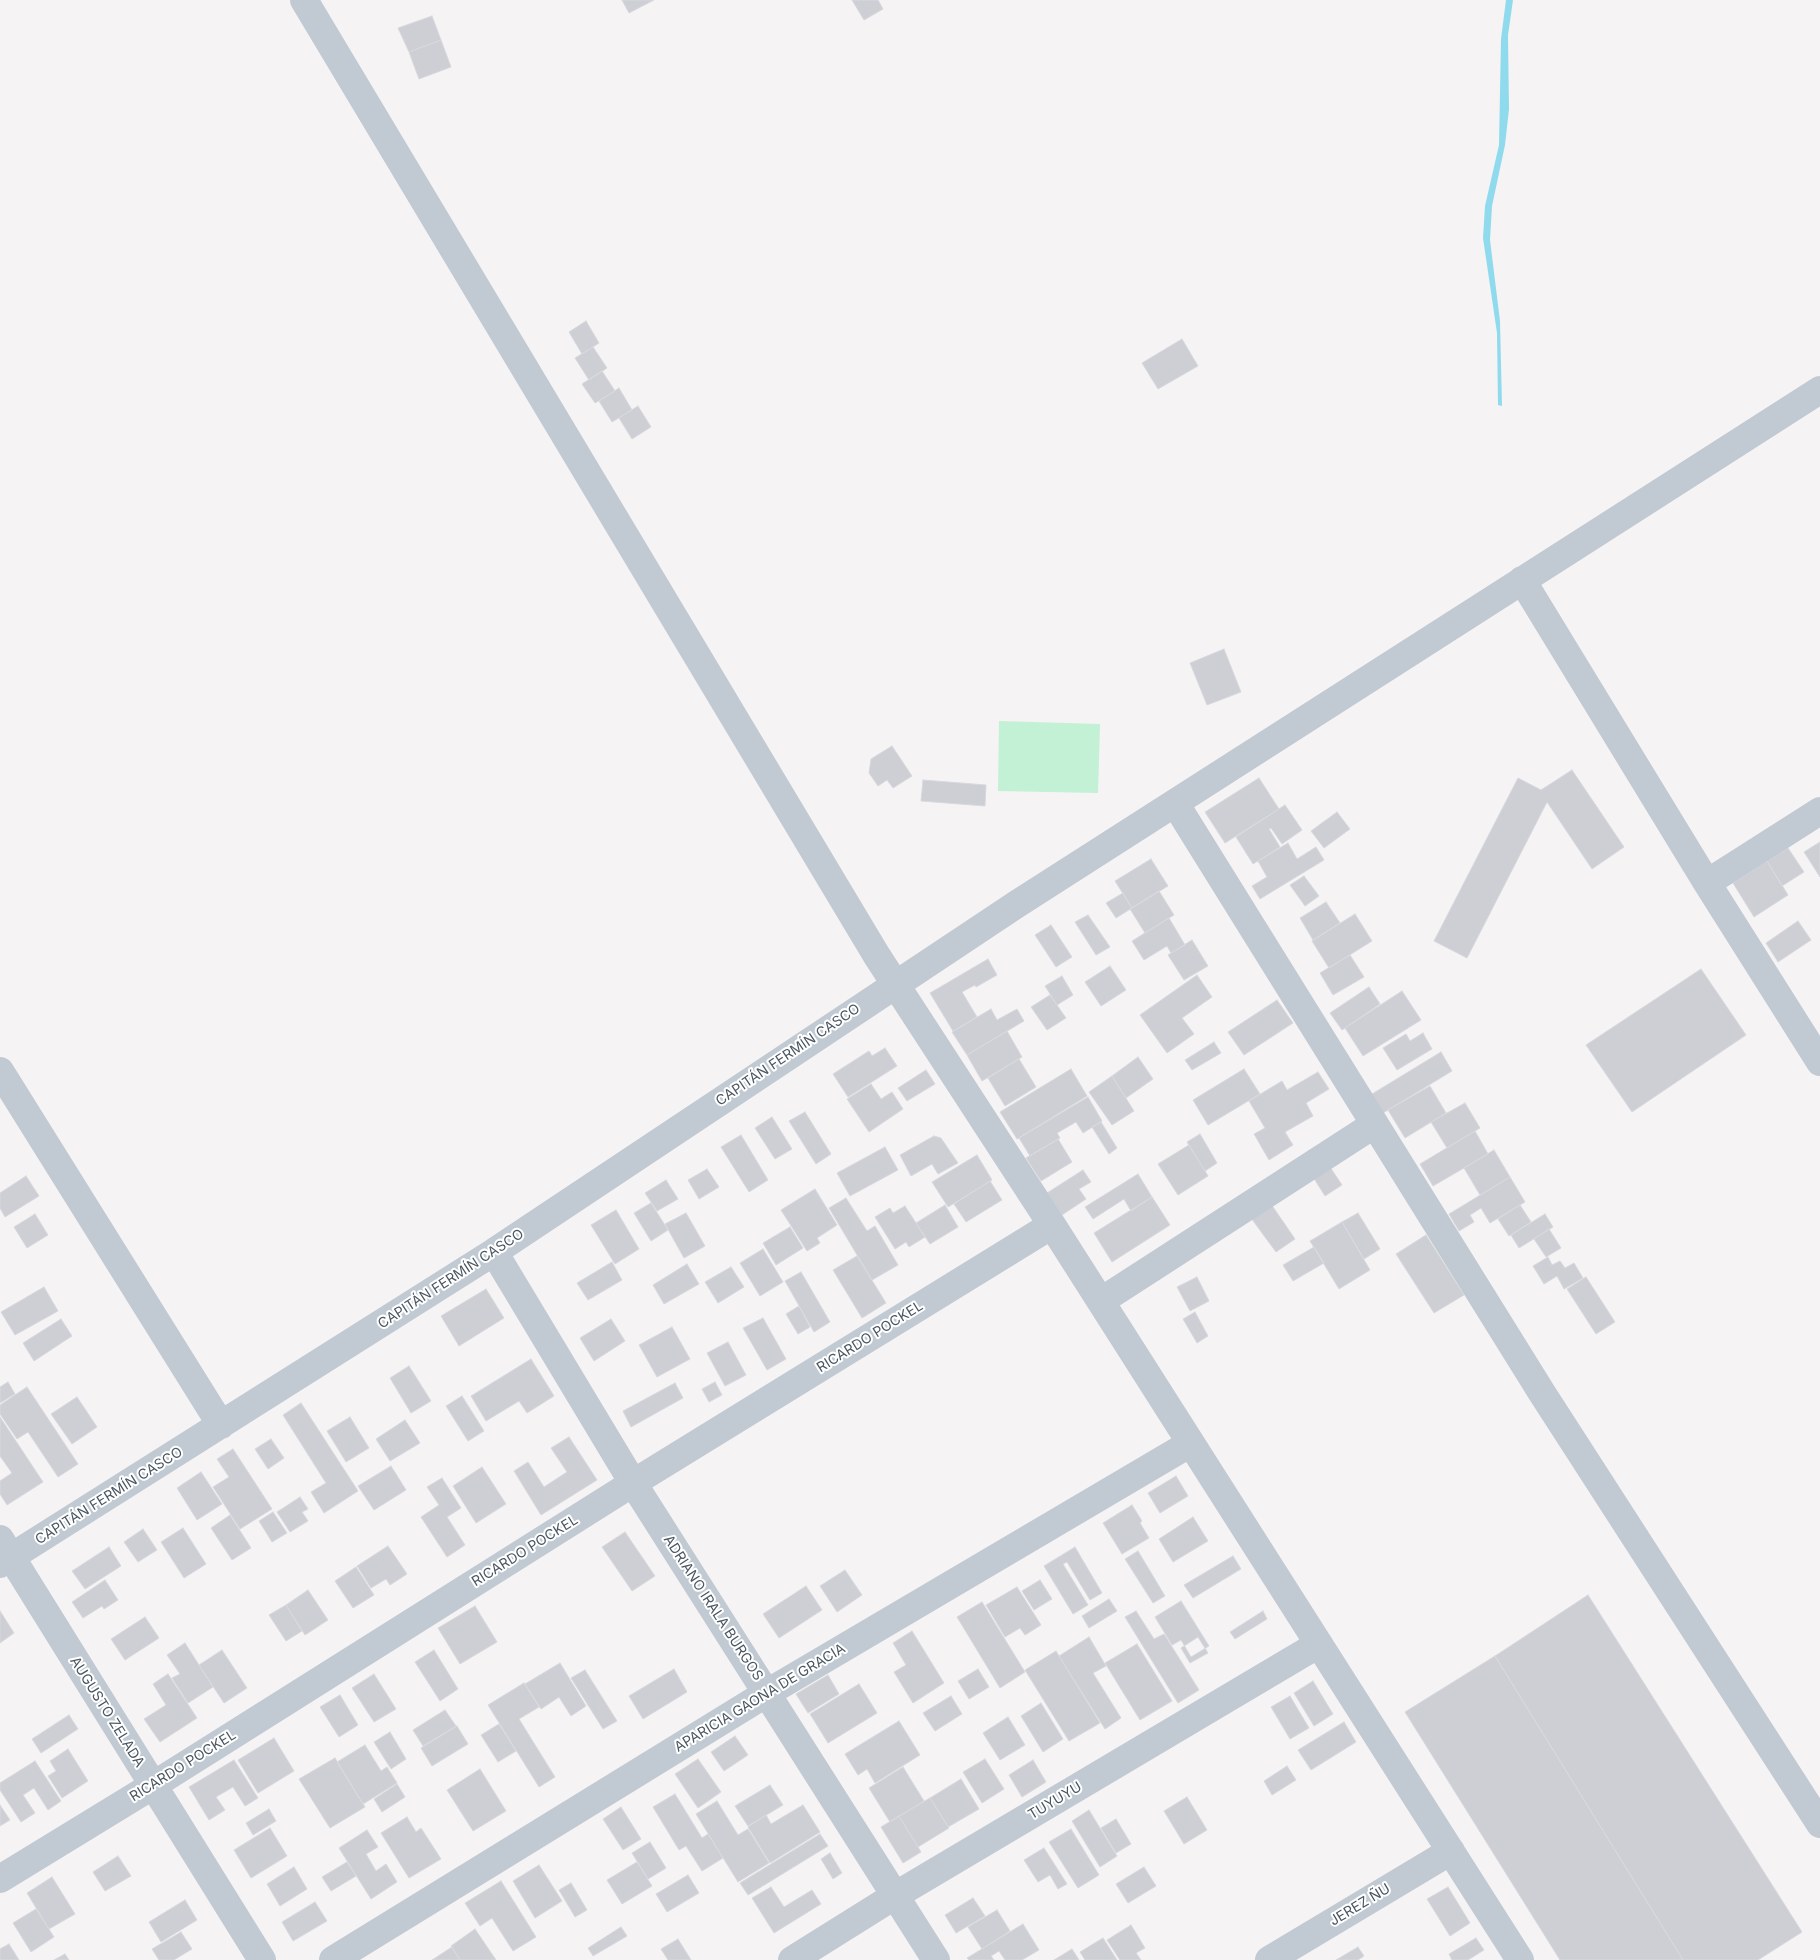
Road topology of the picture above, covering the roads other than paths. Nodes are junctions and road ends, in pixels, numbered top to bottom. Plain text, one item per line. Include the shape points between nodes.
1 (304, 0) edge
2 (1820, 390) edge
3 (1522, 580) junction
4 (1175, 803) junction
5 (1820, 811) edge
6 (1707, 883) junction
7 (895, 984) junction
8 (1820, 1062) edge
9 (0, 1071) edge
10 (1375, 1124) junction
11 (1052, 1225) junction
12 (494, 1252) junction
13 (1101, 1301) junction
14 (222, 1425) junction
15 (1191, 1443) junction
16 (633, 1483) junction
17 (4, 1554) edge
18 (1319, 1644) junction
19 (767, 1693) junction
20 (152, 1786) junction
21 (1820, 1824) edge
22 (1451, 1851) junction
23 (0, 1879) edge
24 (896, 1895) junction
25 (262, 1960) edge
26 (333, 1960) edge
27 (792, 1960) edge
28 (936, 1960) edge
29 (1269, 1960) edge
30 (1520, 1960) edge

1 - 7 street
2 - 3 street, CAPITÁN FERMÍN CASCO
3 - 4 street, CAPITÁN FERMÍN CASCO
3 - 6 street
4 - 7 street, CAPITÁN FERMÍN CASCO
4 - 10 street
5 - 6 street
6 - 8 street
7 - 11 street
7 - 12 street, CAPITÁN FERMÍN CASCO
9 - 14 street
10 - 13 street
10 - 21 street via 1547,1401
11 - 13 street
11 - 16 street, RICARDO POCKEL
12 - 14 street, CAPITÁN FERMÍN CASCO
12 - 16 street, ADRIANO IRALA BURGOS
13 - 15 street
14 - 17 street, CAPITÁN FERMÍN CASCO
15 - 18 street
15 - 19 street, APARICIA GAONA DE GRACIA
16 - 19 street, ADRIANO IRALA BURGOS
16 - 20 street, RICARDO POCKEL
17 - 20 street, AUGUSTO ZELADA
18 - 22 street
18 - 24 street, TUYUYU
19 - 24 street, ADRIANO IRALA BURGOS
19 - 26 street, APARICIA GAONA DE GRACIA
20 - 23 street, RICARDO POCKEL
20 - 25 street, AUGUSTO ZELADA
22 - 29 street, JEREZ ÑU
22 - 30 street
24 - 27 street, TUYUYU
24 - 28 street, ADRIANO IRALA BURGOS

